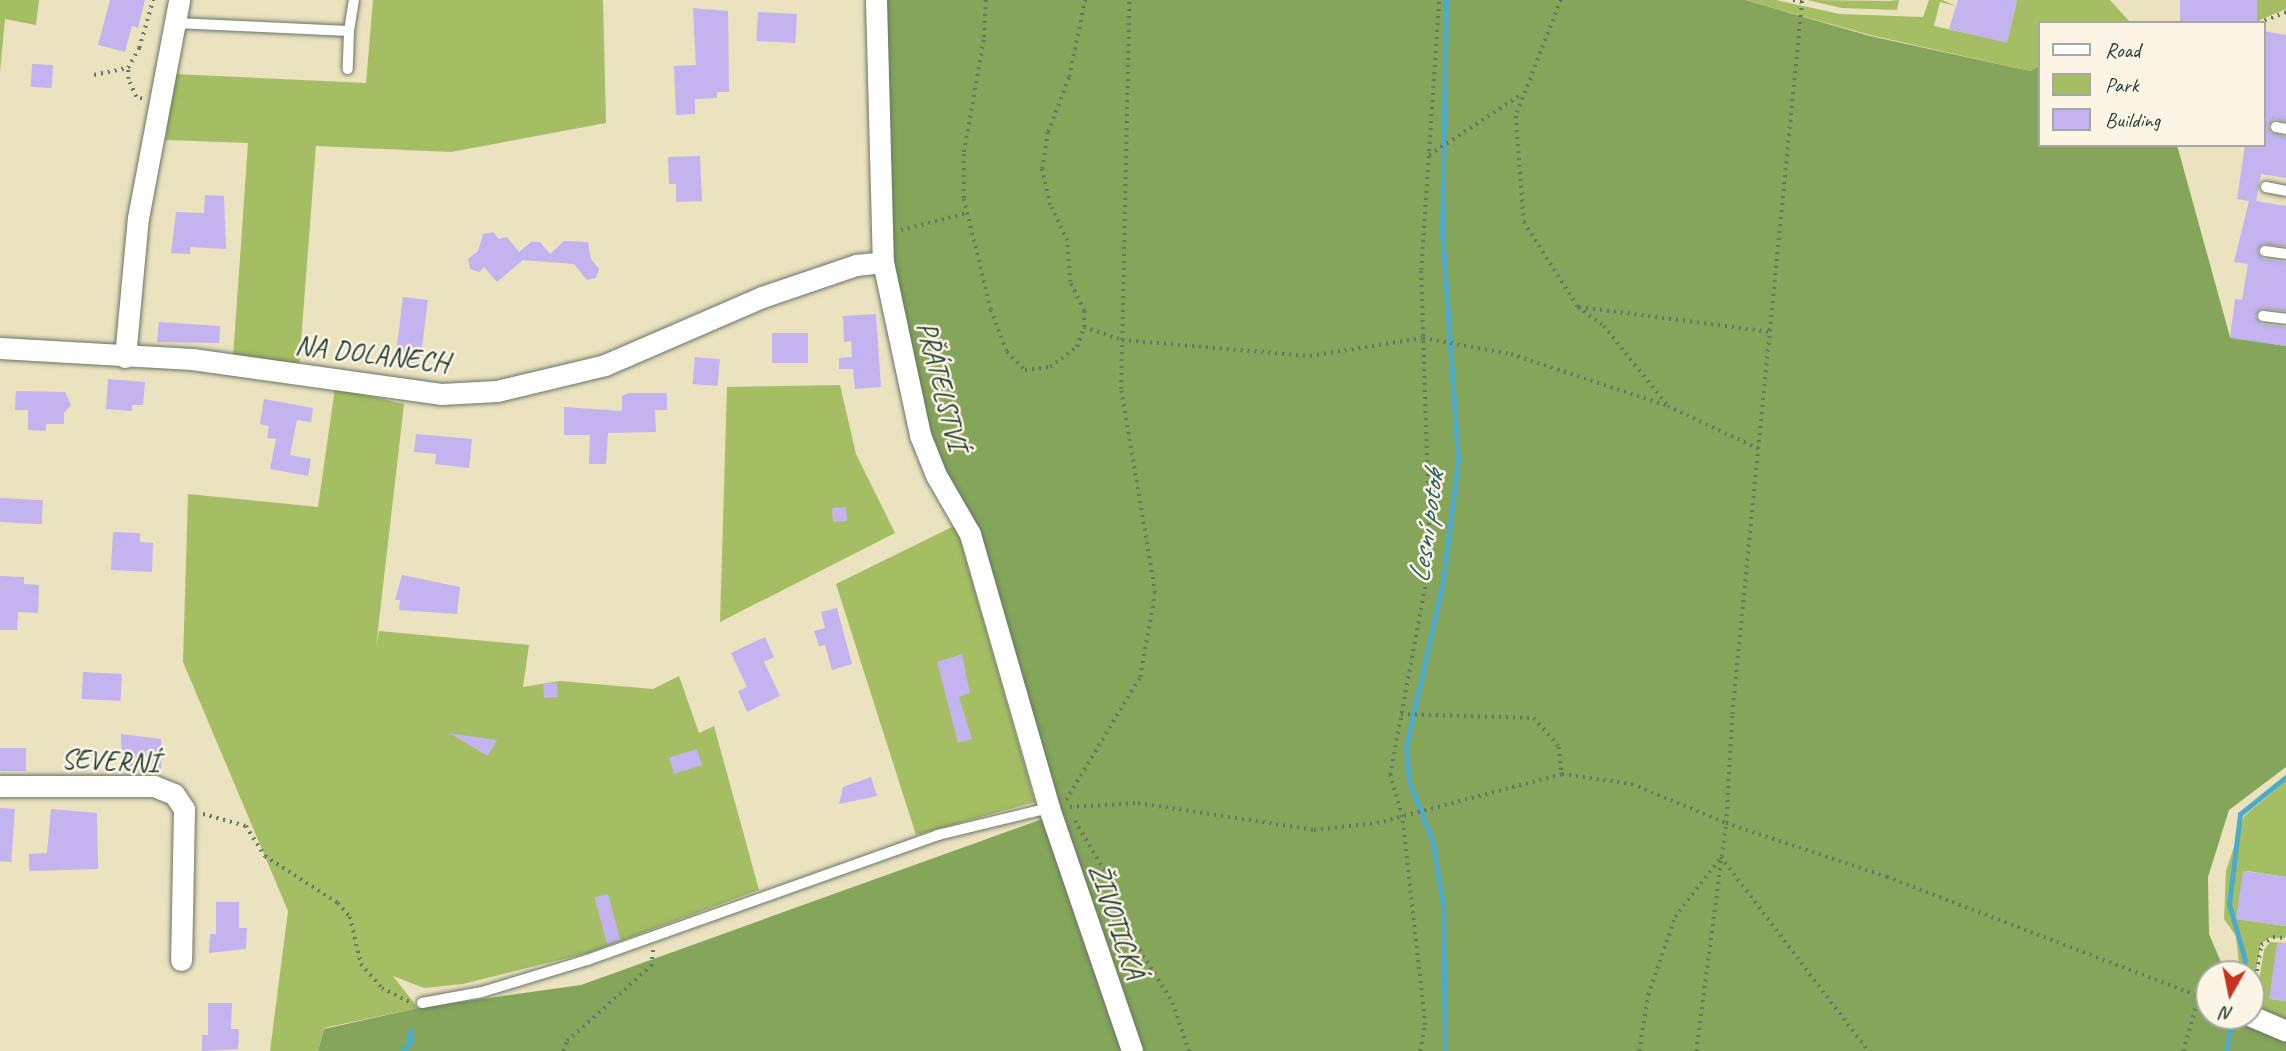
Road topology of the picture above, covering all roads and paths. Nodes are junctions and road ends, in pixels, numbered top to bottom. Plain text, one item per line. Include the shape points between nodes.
1 (153, 0) edge
2 (179, 0) edge
3 (354, 0) edge
4 (876, 0) edge
5 (986, 0) edge
6 (1085, 0) edge
7 (1129, 0) edge
8 (1439, 0) edge
9 (1562, 0) edge
10 (1793, 0) edge
11 (1802, 1) edge
12 (2286, 12) edge
13 (2263, 21) edge
14 (175, 23) junction
15 (349, 31) junction
16 (128, 68) junction
17 (348, 69) dead end
18 (94, 75) dead end
19 (1524, 93) junction
20 (158, 104) junction
21 (1428, 156) junction
22 (2266, 187) dead end
23 (2286, 191) edge
24 (967, 212) junction
25 (883, 235) junction
26 (2265, 251) dead end
27 (2286, 254) edge
28 (883, 262) junction
29 (1578, 307) junction
30 (2263, 316) dead end
31 (2286, 319) edge
32 (1084, 327) junction
33 (1771, 332) junction
34 (1423, 338) junction
35 (1122, 340) junction
36 (0, 348) edge
37 (125, 357) junction
38 (1668, 406) junction
39 (1759, 449) junction
40 (1401, 714) junction
41 (1562, 775) junction
42 (0, 786) edge
43 (1055, 808) junction
44 (184, 809) junction
45 (1402, 817) junction
46 (1726, 823) junction
47 (1721, 857) junction
48 (656, 934) junction
49 (2286, 938) edge
50 (181, 960) dead end
51 (2259, 960) edge
52 (2195, 994) edge
53 (422, 1003) joint
54 (2195, 1010) edge
55 (2265, 1022) edge
56 (2286, 1031) edge
57 (563, 1051) edge
58 (1132, 1051) edge
59 (1189, 1051) edge
60 (1420, 1051) edge
61 (1639, 1051) edge
62 (1696, 1051) edge
63 (1868, 1051) edge
64 (2183, 1051) edge

1 - 16 path
2 - 14 street
3 - 15 lane
4 - 25 street, PŘÁTELSTVÍ
5 - 24 path via 984,40 964,154
6 - 32 path via 1042,169 1050,205 1067,241 1070,282 1084,311
7 - 35 path
8 - 21 path
9 - 19 path
10 - 11 path
11 - 33 path
12 - 13 path
14 - 15 lane
14 - 20 street
15 - 17 lane
16 - 18 path
16 - 20 path via 136,97
19 - 21 path
19 - 29 path via 1516,116 1524,222
20 - 37 street via 138,218
21 - 34 path via 1421,270
22 - 23 lane
24 - 25 path
24 - 32 path via 978,264 1007,352 1025,370 1050,367 1077,347
25 - 28 street, PŘÁTELSTVÍ
26 - 27 lane
28 - 37 street, NA DOLANECH via 856,265 762,297 605,365 497,391 441,394 256,366
28 - 43 street, PŘÁTELSTVÍ via 920,435 936,475 970,534
29 - 33 path
29 - 38 path via 1604,326
30 - 31 lane
32 - 35 path
33 - 39 path
34 - 35 path via 1310,356
34 - 38 path via 1511,354
34 - 40 path via 1430,560
35 - 43 path via 1123,402 1155,593 1140,677
36 - 37 street, NA DOLANECH
38 - 39 path
39 - 46 path via 1732,713
40 - 41 path via 1534,718 1559,747
40 - 45 path via 1390,775
41 - 45 path
41 - 46 path via 1632,784
42 - 44 street, SEVERNÍ via 154,786 174,794
43 - 45 path via 1138,803 1314,830
43 - 48 lane via 938,835
43 - 58 street, ŽIVOTICKÁ
43 - 59 path via 1084,830 1115,888 1121,920 1173,1003
44 - 50 street, SEVERNÍ
44 - 53 path via 246,826 265,856 338,903 350,917 361,964 382,988
45 - 60 path via 1425,1025
46 - 47 path
46 - 52 path via 1888,877
47 - 61 path via 1675,917 1648,995
47 - 62 path
47 - 63 path
48 - 53 lane via 482,992
48 - 57 path via 652,966 567,1041
49 - 51 path via 2273,937 2261,945
54 - 64 path
55 - 56 street

